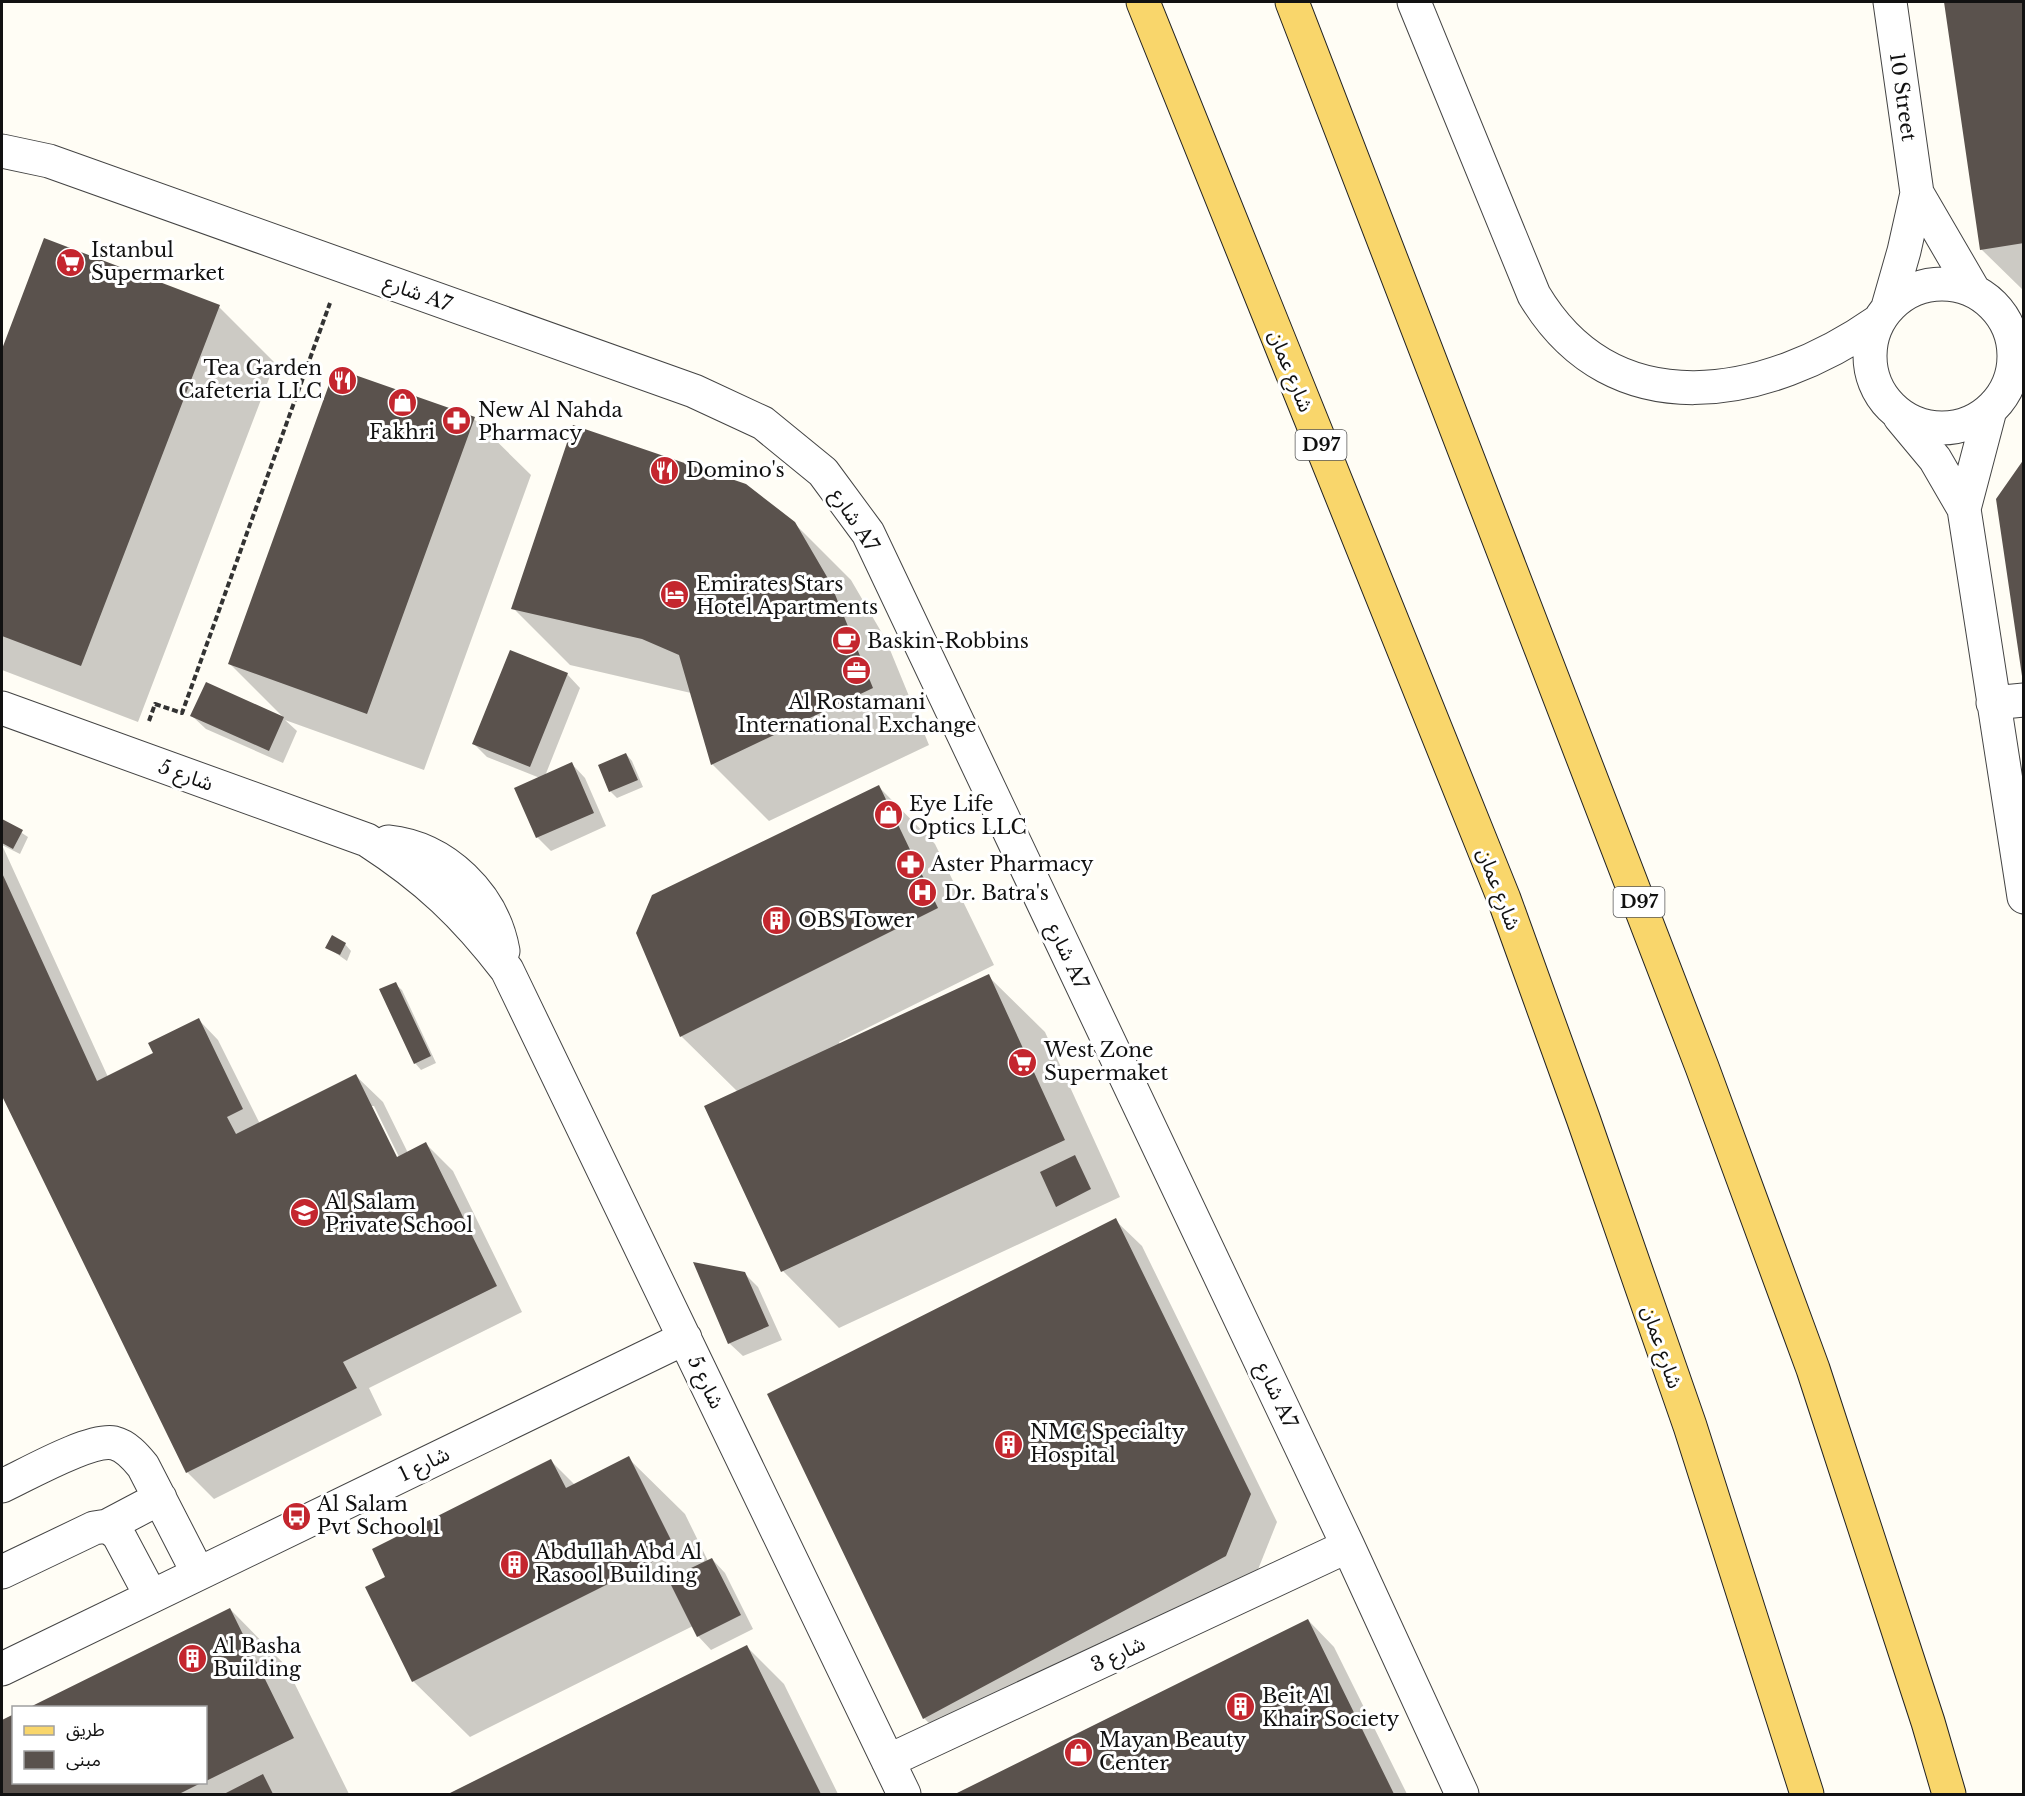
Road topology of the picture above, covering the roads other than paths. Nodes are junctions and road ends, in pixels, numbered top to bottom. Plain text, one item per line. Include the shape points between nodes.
1 (1143, 2) edge
2 (1414, 2) edge
3 (1890, 2) edge
4 (1294, 6) edge
5 (2, 152) edge
6 (1917, 193) junction
7 (1982, 297) junction
8 (2024, 312) edge
9 (1882, 314) junction
10 (2007, 391) edge
11 (1899, 416) junction
12 (1964, 509) junction
13 (2008, 701) edge
14 (3, 710) edge
15 (2024, 897) edge
16 (685, 1338) junction
17 (2, 1486) edge
18 (160, 1498) junction
19 (107, 1526) junction
20 (1348, 1546) junction
21 (2, 1572) edge
22 (198, 1573) junction
23 (151, 1596) junction
24 (2, 1669) edge
25 (888, 1761) junction
26 (904, 1794) edge
27 (1462, 1794) edge
28 (1807, 1794) edge
29 (1949, 1794) edge

1 - 28 main road, شارع عمان / D97 via 1504,899 1686,1415
2 - 9 street via 1534,296 1566,340 1587,357 1611,371 1647,383 1693,387 1732,384 1809,363 1845,345
3 - 6 street, 10 Street
4 - 29 main road, D97 via 1751,1201 1812,1369
5 - 20 street, شارع A7 via 48,161 694,391 763,423 823,472 868,533
6 - 7 street
6 - 9 street via 1904,251
7 - 8 street
7 - 9 street via 1957,285 1938,283 1919,287
7 - 10 street via 2001,314 2013,343
9 - 11 street via 1871,342 1869,363 1884,401
10 - 11 street via 1974,421 1955,428 1916,425
10 - 12 street
11 - 12 street via 1935,459
12 - 13 street
13 - 15 street
14 - 16 street, شارع 5 via 367,840 402,844 435,856 463,877 486,904 501,936 507,970
16 - 22 street, شارع 1
16 - 25 street, شارع 5
17 - 18 street via 95,1443 114,1443 131,1452 143,1466
18 - 19 street
18 - 22 street
19 - 21 street via 94,1528
19 - 23 street via 118,1534
20 - 25 street, شارع 3
20 - 27 street, شارع A7
22 - 23 street, شارع 1
23 - 24 street, شارع 1
25 - 26 street, شارع 5

